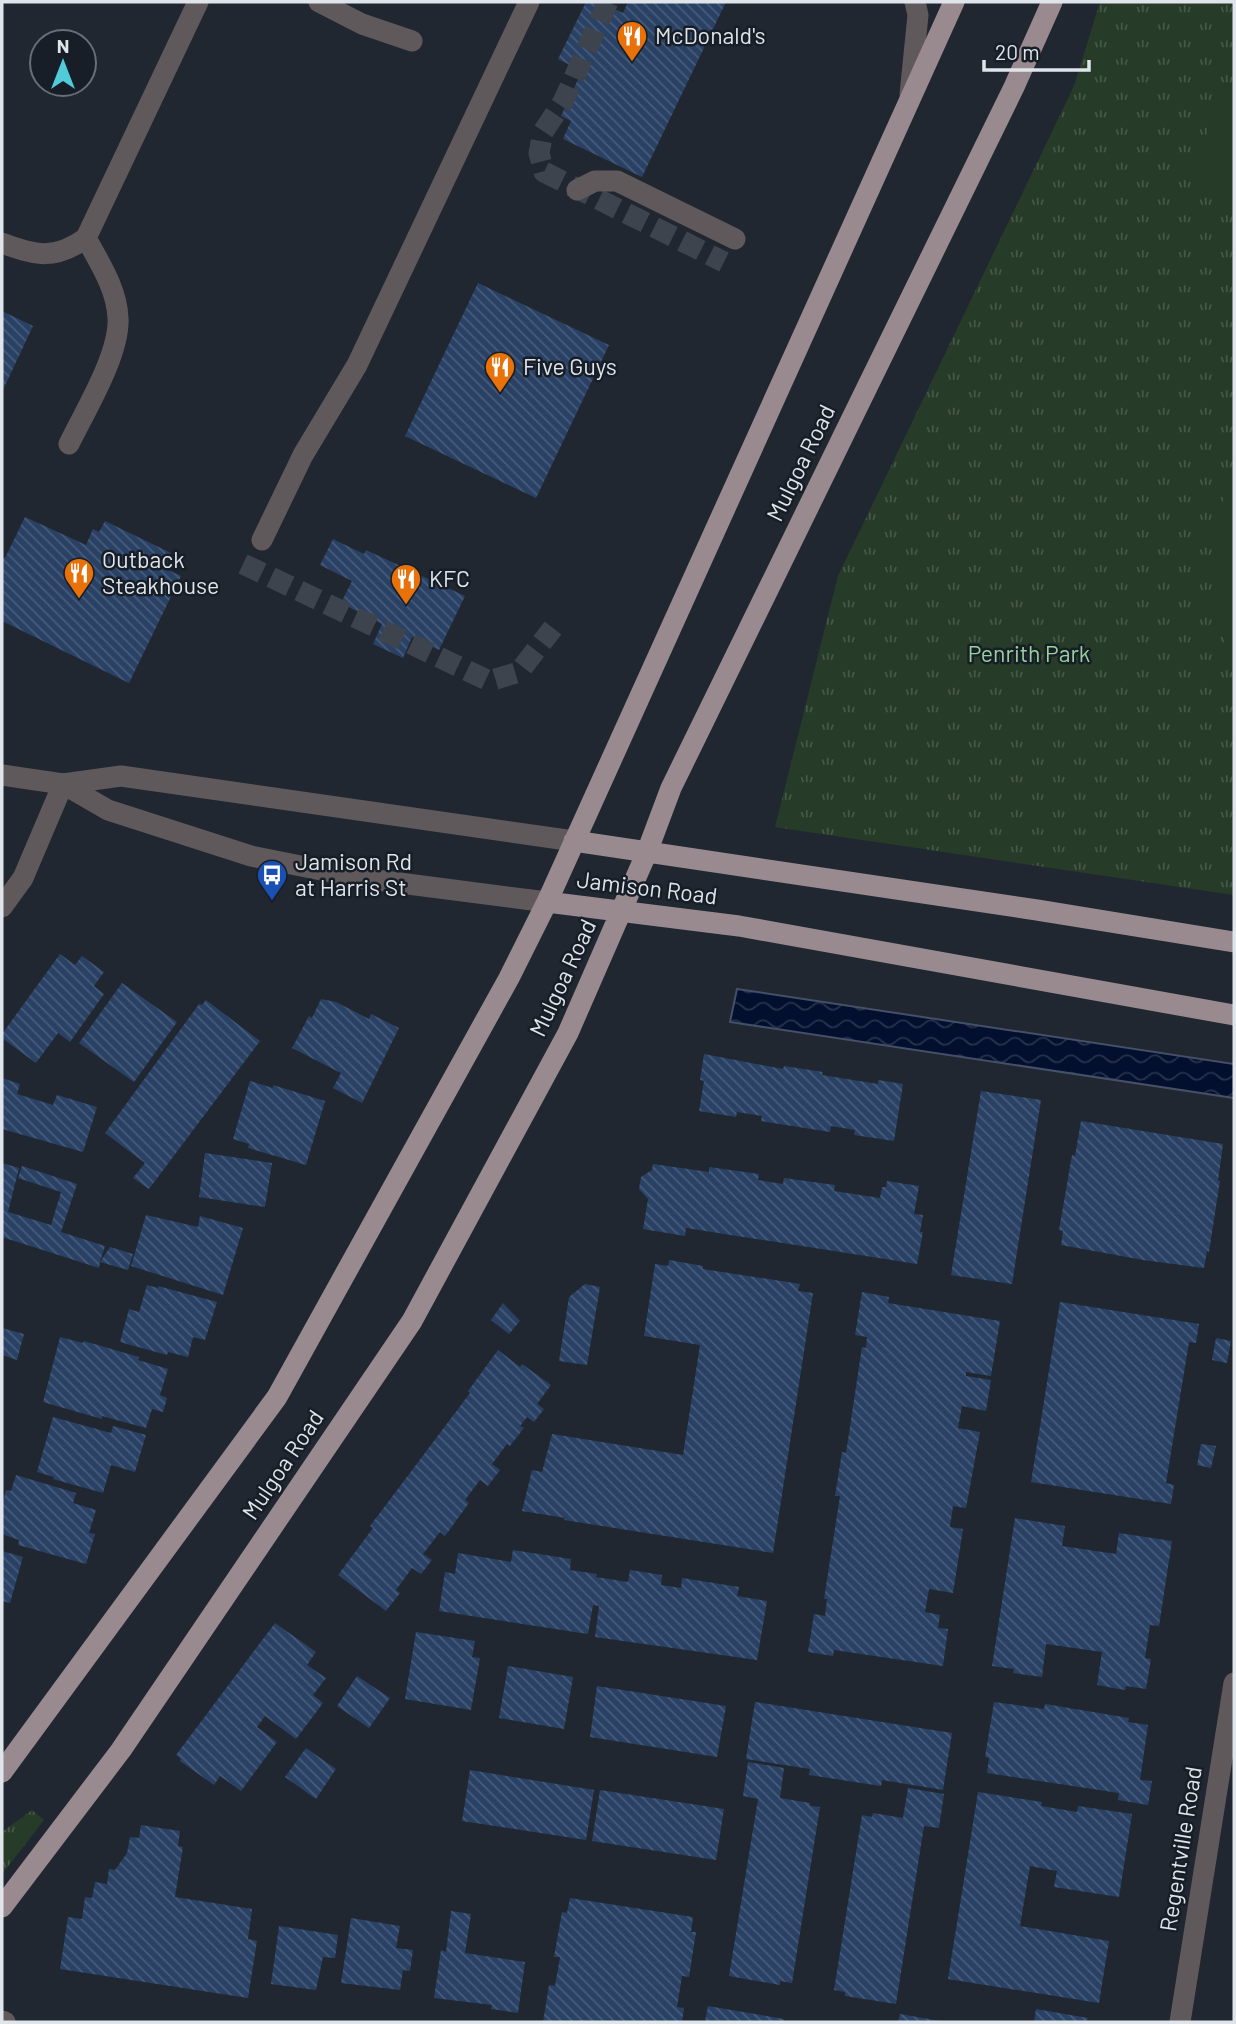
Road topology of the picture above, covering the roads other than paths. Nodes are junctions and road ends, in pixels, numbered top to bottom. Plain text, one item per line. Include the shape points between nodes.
1 (198, 2) edge
2 (319, 2) edge
3 (529, 2) edge
4 (915, 2) edge
5 (954, 2) edge
6 (1052, 2) edge
7 (412, 41) dead end
8 (910, 96) junction
9 (577, 190) dead end
10 (86, 238) junction
11 (735, 239) dead end
12 (2, 243) edge
13 (69, 444) dead end
14 (262, 540) dead end
15 (2, 775) edge
16 (63, 784) junction
17 (574, 841) junction
18 (647, 852) junction
19 (547, 902) junction
20 (2, 906) edge
21 (622, 910) junction
22 (1234, 942) edge
23 (1234, 1015) edge
24 (1234, 1683) edge
25 (2, 1772) edge
26 (2, 1907) edge
27 (1180, 2022) edge

1 - 10 street
2 - 7 street
3 - 14 street via 357,365 303,455
4 - 8 street via 918,15
5 - 8 main road, Mulgoa Road
6 - 18 main road, Mulgoa Road via 671,788
8 - 17 main road, Mulgoa Road
9 - 11 street via 595,181 617,181
10 - 12 street via 71,249 41,256
10 - 13 street via 109,282 118,318 113,351
15 - 16 street, Jamison Road
16 - 17 street, Jamison Road via 121,776
16 - 19 street, Jamison Road via 108,810 251,856 361,878
16 - 20 street via 23,878
17 - 18 main road, Jamison Road
17 - 19 main road, Mulgoa Road
18 - 21 main road, Mulgoa Road
18 - 22 main road, Jamison Road
19 - 21 main road, Jamison Road
19 - 25 main road, Mulgoa Road via 278,1397
21 - 23 main road, Jamison Road via 739,926
21 - 26 main road, Mulgoa Road via 568,1033 412,1321 121,1750
24 - 27 street, Regentville Road

